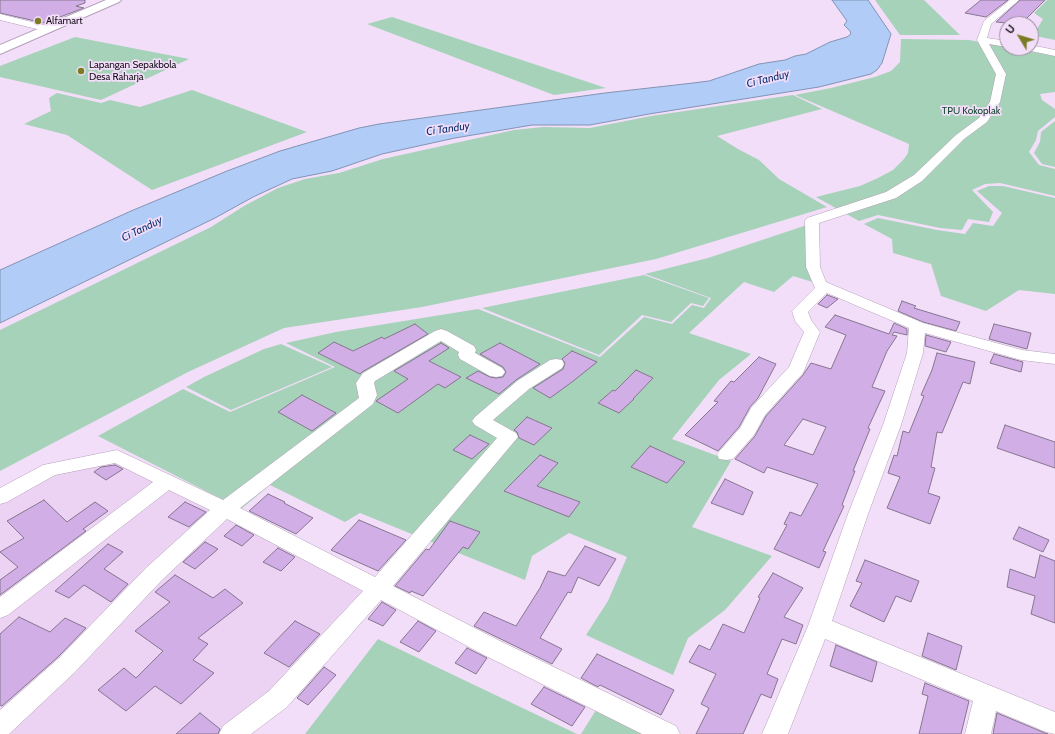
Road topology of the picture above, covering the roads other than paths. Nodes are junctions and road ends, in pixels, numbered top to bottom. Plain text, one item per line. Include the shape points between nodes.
1 (115, 0) edge
2 (1015, 0) edge
3 (0, 17) edge
4 (49, 29) junction
5 (982, 40) junction
6 (999, 43) edge
7 (0, 50) edge
8 (1039, 50) edge
9 (1055, 53) edge
10 (825, 287) junction
11 (917, 326) junction
12 (1055, 359) edge
13 (556, 364) dead end
14 (496, 372) dead end
15 (726, 454) dead end
16 (168, 481) junction
17 (0, 497) edge
18 (226, 509) junction
19 (378, 589) junction
20 (0, 609) edge
21 (819, 626) junction
22 (987, 696) junction
23 (1055, 724) edge
24 (0, 726) edge
25 (232, 734) edge
26 (667, 734) edge
27 (775, 734) edge
28 (978, 734) edge

1 - 4 highway
2 - 5 street via 987,23
3 - 4 street
4 - 7 highway
5 - 6 street
5 - 10 street via 1001,74 995,102 984,120 960,137 918,178 891,195 812,221 813,267 820,285
8 - 9 street
10 - 11 street
10 - 15 street via 800,310 803,320 812,332 797,369 757,412 747,431
11 - 12 street via 1021,355
11 - 21 street via 911,367
13 - 19 street via 523,385 481,421 509,437
14 - 18 street via 466,356 468,350 441,334 369,378 365,383 367,400
16 - 17 street via 117,456 50,470
16 - 18 street
16 - 20 street
18 - 19 street
18 - 24 street via 154,574 66,664
19 - 25 street via 278,699
19 - 26 street
21 - 22 street
21 - 27 street
22 - 23 street
22 - 28 street

